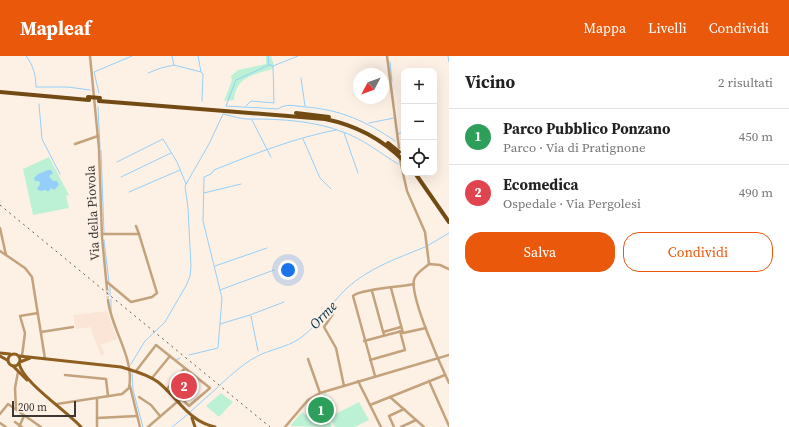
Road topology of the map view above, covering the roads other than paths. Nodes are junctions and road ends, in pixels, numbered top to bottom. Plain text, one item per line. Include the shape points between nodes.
1 (90, 56) edge
2 (387, 56) edge
3 (0, 91) edge
4 (99, 99) junction
5 (98, 136) junction
6 (75, 144) dead end
7 (399, 148) dead end
8 (401, 154) edge
9 (401, 160) edge
10 (402, 176) edge
11 (417, 176) edge
12 (420, 176) edge
13 (449, 217) edge
14 (449, 222) edge
15 (136, 226) dead end
16 (0, 228) edge
17 (102, 234) junction
18 (139, 234) junction
19 (0, 250) edge
20 (6, 255) junction
21 (429, 264) junction
22 (449, 269) edge
23 (106, 282) junction
24 (414, 284) junction
25 (391, 288) junction
26 (107, 289) tunnel mouth
27 (372, 290) junction
28 (108, 300) tunnel mouth
29 (38, 313) junction
30 (334, 314) dead end
31 (73, 327) dead end
32 (426, 328) junction
33 (402, 331) junction
34 (41, 332) junction
35 (383, 334) junction
36 (364, 341) junction
37 (0, 353) edge
38 (11, 354) junction
39 (449, 355) edge
40 (0, 356) edge
41 (20, 356) junction
42 (170, 356) junction
43 (34, 358) junction
44 (438, 358) junction
45 (308, 359) dead end
46 (7, 360) junction
47 (45, 360) junction
48 (370, 360) junction
49 (19, 363) junction
50 (12, 366) junction
51 (186, 368) junction
52 (129, 369) junction
53 (136, 371) junction
54 (18, 372) junction
55 (66, 375) dead end
56 (375, 376) junction
57 (447, 376) edge
58 (152, 378) junction
59 (358, 381) junction
60 (429, 381) junction
61 (32, 383) junction
62 (130, 383) junction
63 (449, 383) edge
64 (344, 386) junction
65 (166, 390) junction
66 (320, 393) junction
67 (124, 394) junction
68 (108, 396) junction
69 (132, 397) junction
70 (139, 397) dead end
71 (390, 397) junction
72 (97, 399) junction
73 (177, 402) junction
74 (57, 404) junction
75 (370, 405) junction
76 (16, 409) junction
77 (404, 409) junction
78 (0, 413) edge
79 (24, 416) junction
80 (137, 416) junction
81 (160, 416) junction
82 (191, 417) junction
83 (97, 418) junction
84 (416, 420) junction
85 (15, 422) dead end
86 (0, 423) edge
87 (20, 426) edge
88 (206, 426) edge
89 (286, 426) edge
90 (449, 426) edge
91 (6, 427) edge
92 (41, 427) edge
93 (81, 427) edge
94 (97, 427) edge
95 (140, 427) edge
96 (148, 427) edge
97 (195, 427) edge
98 (215, 427) edge
99 (381, 427) edge
100 (394, 427) edge
101 (402, 427) edge
102 (424, 427) edge

1 - 5 street, Via della Piovola
2 - 7 street
3 - 4 highway, bridge
4 - 8 highway via 324,116 365,129
4 - 9 highway via 325,119 365,132 386,145
5 - 6 street
5 - 17 street, Via della Piovola
10 - 21 street via 412,206 425,232
11 - 14 highway
12 - 13 highway
15 - 18 street
16 - 20 street
17 - 18 street
17 - 23 street, Via della Piovola
18 - 23 street via 157,293 152,297 131,302
19 - 20 street
20 - 29 street via 31,275
21 - 22 street
21 - 24 street via 416,275
23 - 26 street, Via della Piovola
24 - 25 street
24 - 32 street via 418,307
25 - 27 street
25 - 33 street
27 - 35 street
27 - 36 street via 354,294 353,298
28 - 52 street via 109,313
29 - 34 street
29 - 41 street via 20,316 25,333
30 - 64 street via 324,327 336,348
31 - 34 street
32 - 33 street
32 - 44 street
33 - 35 street
33 - 48 street via 404,350
34 - 47 street
35 - 36 street
36 - 48 street
37 - 38 main road
38 - 41 main road
38 - 46 main road
39 - 44 street
40 - 46 main road
41 - 43 main road
41 - 49 main road
42 - 51 street
42 - 53 street via 156,345
42 - 58 street
43 - 47 main road
43 - 49 main road
44 - 56 street
44 - 57 street
45 - 66 street
46 - 50 main road
47 - 52 main road
48 - 56 street
49 - 50 main road
49 - 61 main road via 23,374
50 - 54 main road
51 - 65 street
51 - 73 street via 210,388 189,406 182,399
52 - 53 main road
52 - 62 street
53 - 58 main road
54 - 61 main road
54 - 76 street via 15,388
55 - 68 street via 106,378
56 - 59 street
57 - 60 street
57 - 63 street
58 - 65 main road
59 - 64 street
59 - 75 street
60 - 71 street
60 - 90 street
61 - 74 main road
62 - 67 street
62 - 69 street
64 - 66 street
65 - 73 main road
66 - 89 street via 308,400
67 - 68 street
67 - 69 street via 130,393
68 - 72 street
69 - 80 street
70 - 81 street
71 - 75 street
71 - 77 street
72 - 74 street
72 - 83 street
73 - 81 street
73 - 82 main road
74 - 93 main road
75 - 99 street
76 - 78 street via 8,404
76 - 79 street
77 - 84 street
77 - 100 street via 389,416
79 - 87 street
79 - 92 street
80 - 83 street
80 - 95 street
81 - 96 street
82 - 88 main road
82 - 97 main road
83 - 94 street
84 - 101 street
84 - 102 street
85 - 87 street
86 - 91 street
88 - 98 main road

